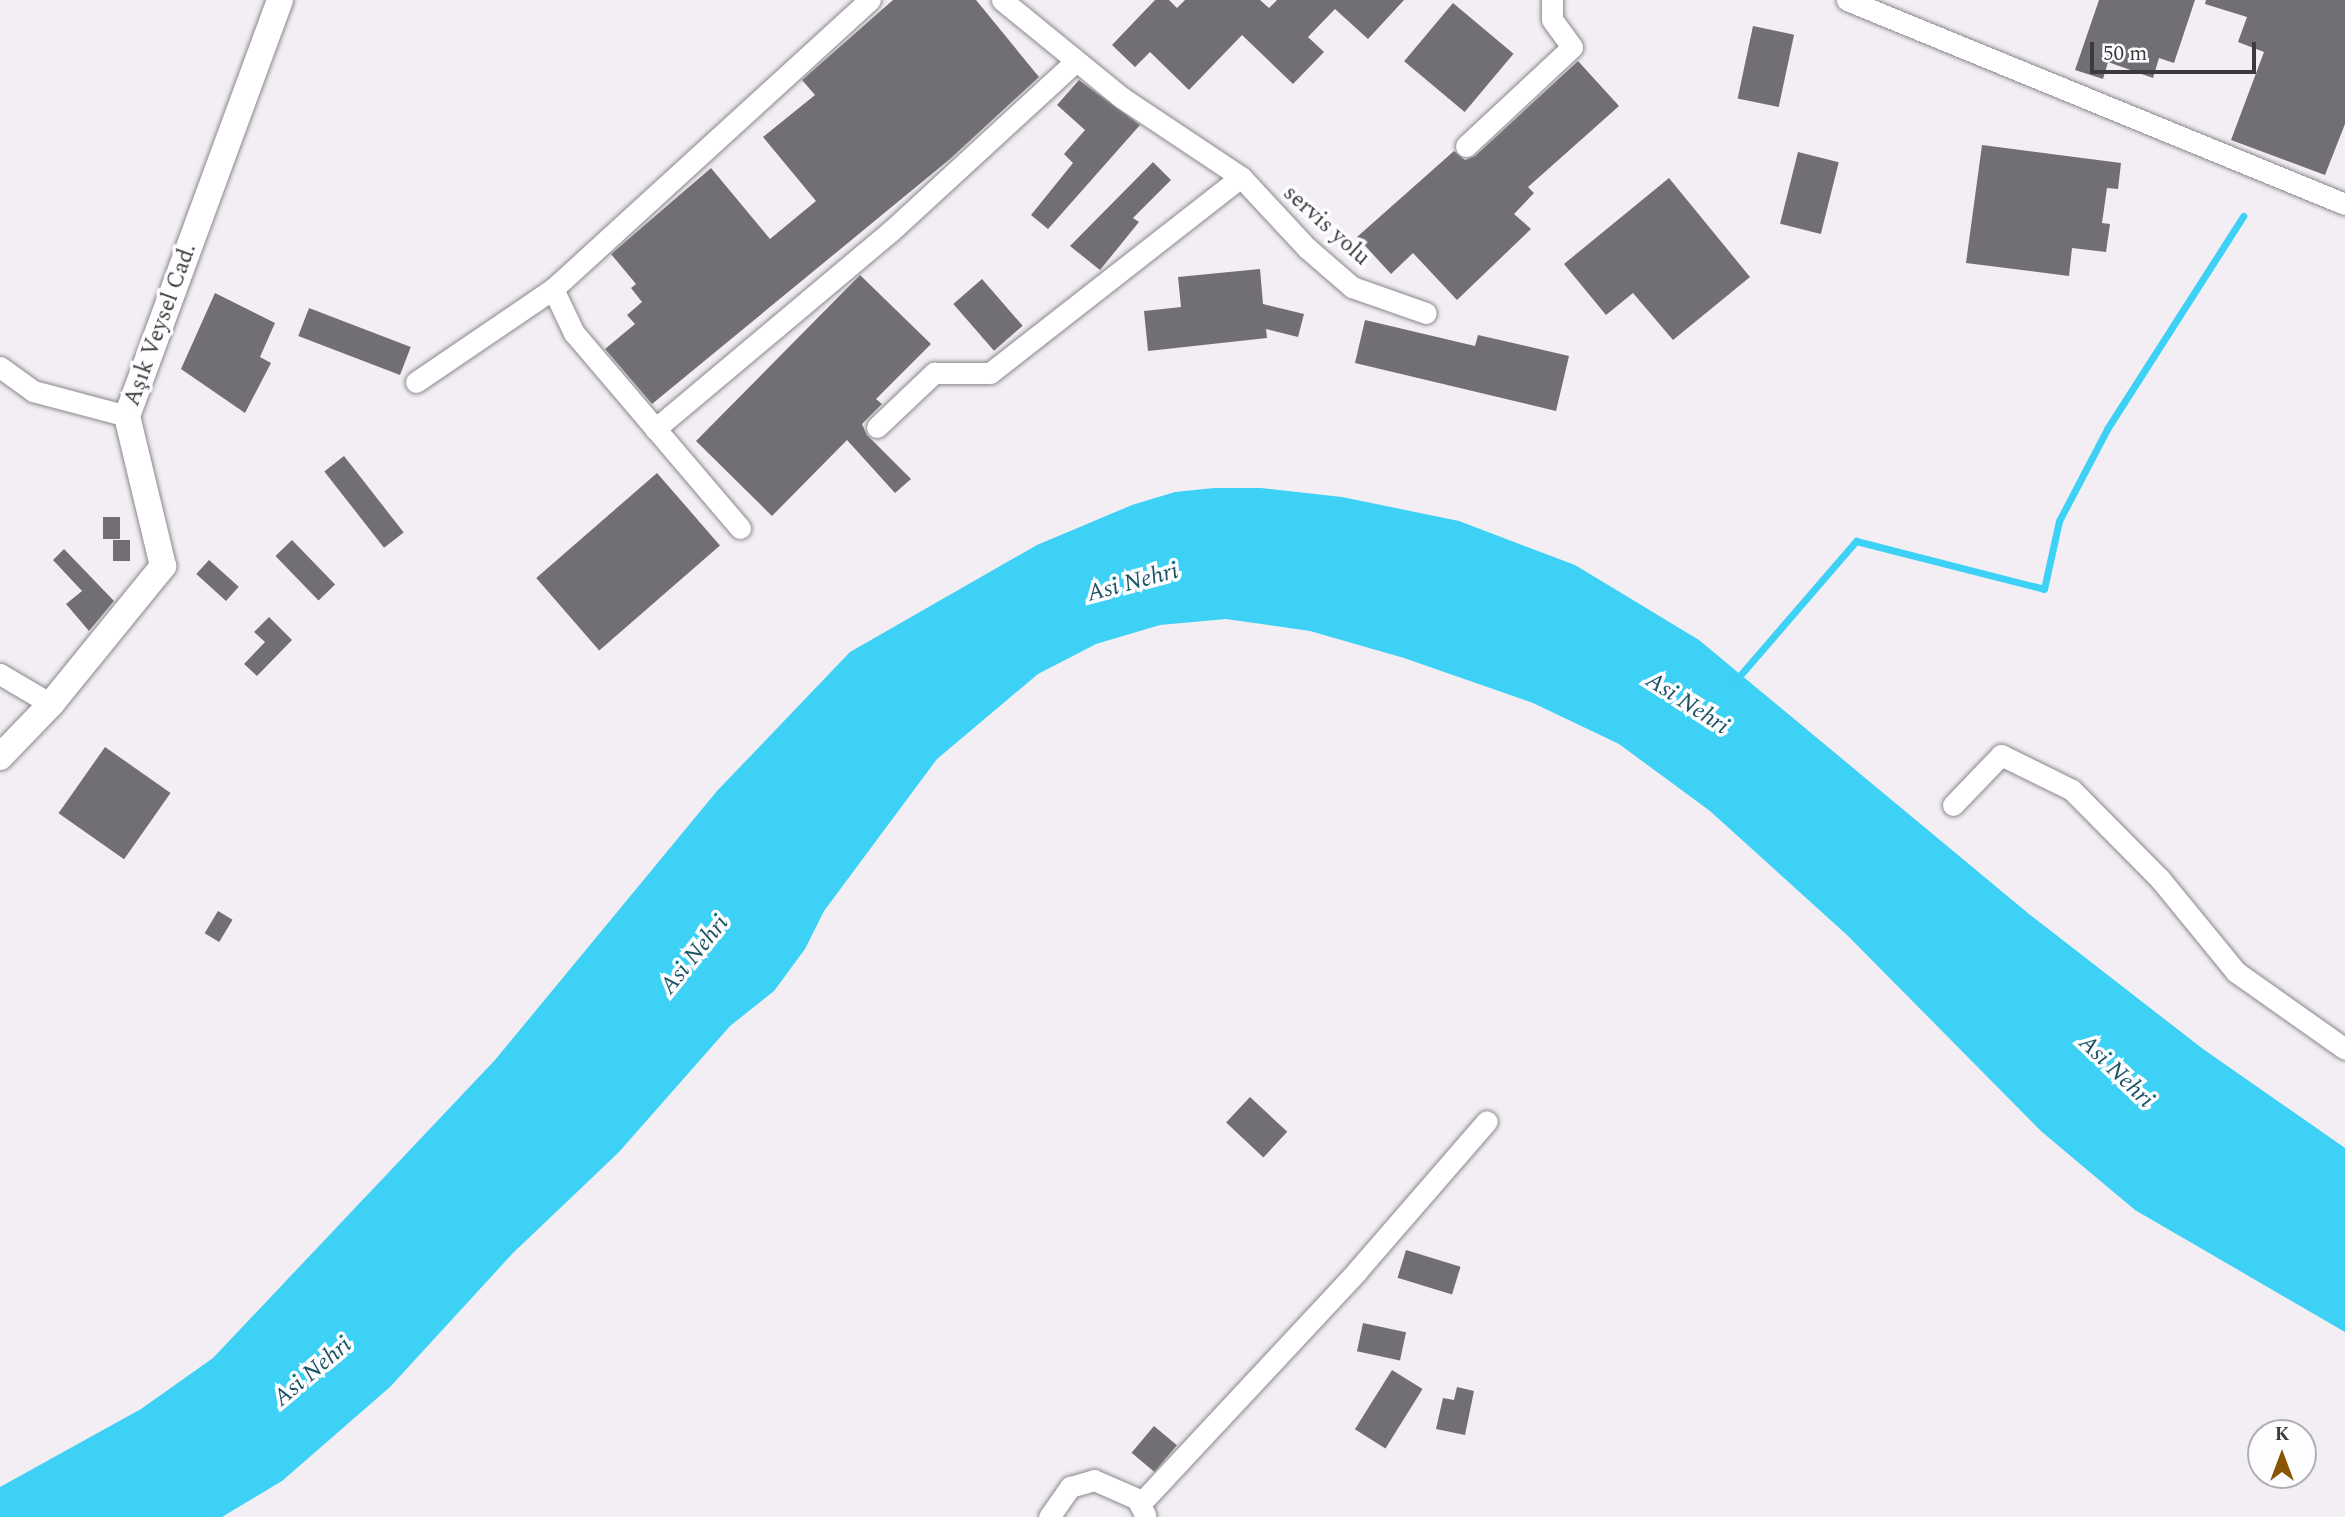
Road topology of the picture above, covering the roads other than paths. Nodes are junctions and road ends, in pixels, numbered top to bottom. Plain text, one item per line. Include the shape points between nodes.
1 (280, 0) edge
2 (870, 0) edge
3 (1002, 0) edge
4 (1552, 0) edge
5 (1847, 0) edge
6 (1076, 61) junction
7 (1466, 146) dead end
8 (1241, 177) junction
9 (2345, 204) edge
10 (553, 289) junction
11 (1426, 313) dead end
12 (0, 367) edge
13 (416, 382) dead end
14 (127, 416) junction
15 (877, 427) dead end
16 (655, 429) junction
17 (740, 528) dead end
18 (0, 674) edge
19 (51, 704) junction
20 (0, 757) edge
21 (1953, 805) dead end
22 (2345, 1049) edge
23 (1486, 1121) dead end
24 (1143, 1510) edge
25 (1049, 1517) edge

1 - 14 street, Aşık Veysel Cad.
2 - 10 street
3 - 6 street, servis yolu
4 - 7 street via 1552,19 1573,47
5 - 9 street
6 - 8 street, servis yolu via 1185,144
6 - 16 street via 891,231
8 - 11 street, servis yolu via 1298,239 1352,287
8 - 15 street via 990,373 934,373
10 - 13 street
10 - 16 street via 574,333
12 - 14 street via 33,391
14 - 19 street, Aşık Veysel Cad. via 163,566
16 - 17 street
18 - 19 street
19 - 20 street
21 - 22 street via 2001,755 2072,790 2160,879 2235,972
23 - 24 street
24 - 25 street via 1108,1482 1094,1480 1070,1487

